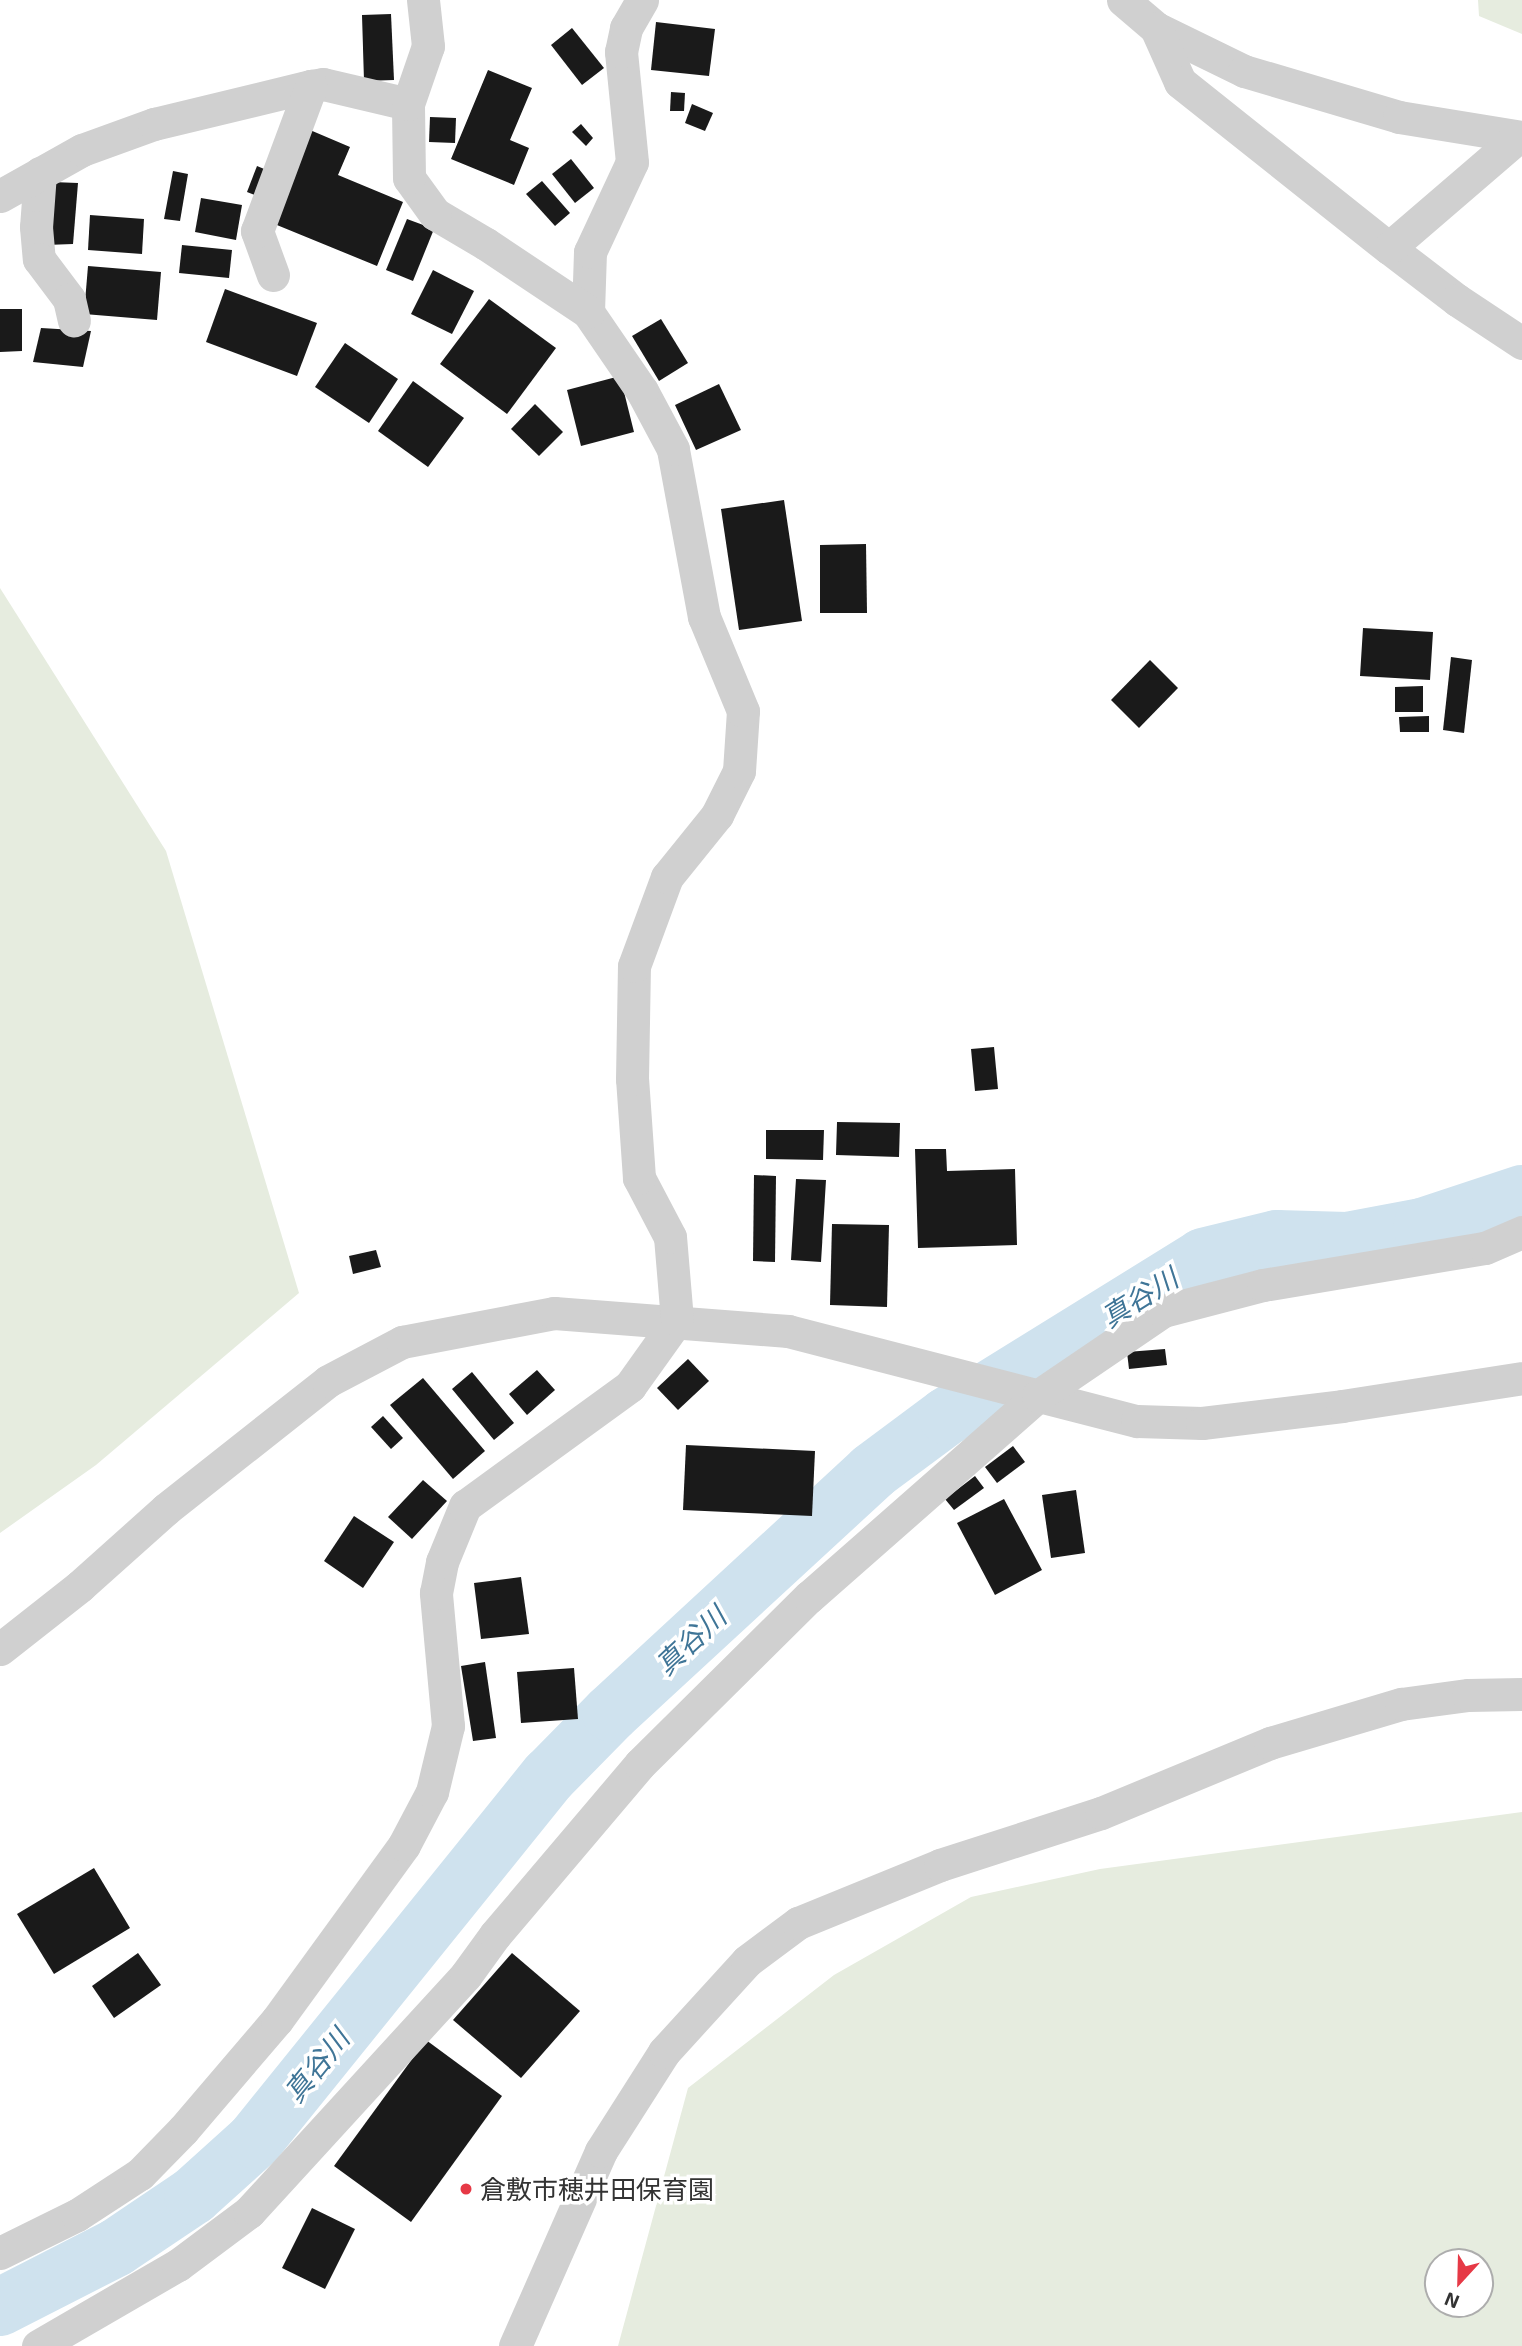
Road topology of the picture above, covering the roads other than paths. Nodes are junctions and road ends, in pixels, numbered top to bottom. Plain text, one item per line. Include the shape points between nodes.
1 (423, 0) edge
2 (642, 0) edge
3 (1123, 0) edge
4 (1156, 28) junction
5 (311, 86) junction
6 (408, 103) junction
7 (1520, 137) edge
8 (40, 173) junction
9 (0, 196) edge
10 (1389, 248) junction
11 (273, 275) dead end
12 (587, 312) junction
13 (74, 320) dead end
14 (1522, 342) edge
15 (1522, 1232) edge
16 (677, 1320) junction
17 (1522, 1378) edge
18 (1027, 1392) junction
19 (0, 1649) edge
20 (1522, 1694) edge
21 (0, 2252) edge
22 (38, 2346) edge
23 (515, 2346) edge

1 - 6 street via 428,46
2 - 12 street via 626,28 621,52 632,162 590,252
3 - 4 street
4 - 7 street via 1244,71 1399,117
4 - 10 street via 1180,82
5 - 6 street via 323,84
5 - 8 street via 155,124 82,150
5 - 11 street via 257,231
6 - 12 street via 409,178 435,214
7 - 10 street
8 - 9 street
8 - 13 street via 36,227 40,259 69,299
10 - 14 street
12 - 16 street via 642,391 673,449 704,617 743,711 739,771 717,815 667,877 634,966 632,1079 639,1178 670,1237
15 - 18 street via 1485,1248 1263,1286 1163,1311
16 - 18 street via 788,1331
16 - 19 street via 554,1313 402,1342 328,1381
16 - 21 street via 631,1386 465,1506 442,1562 436,1593 448,1726 432,1792 404,1845 309,1976 218,2090 140,2174 77,2215
17 - 18 street via 1202,1423 1137,1421
18 - 22 street via 640,1764 495,1934 466,1975 249,2212 178,2265
20 - 23 street via 1401,1704 1270,1743 1101,1813 940,1865 798,1923 747,1961 664,2052 601,2151

